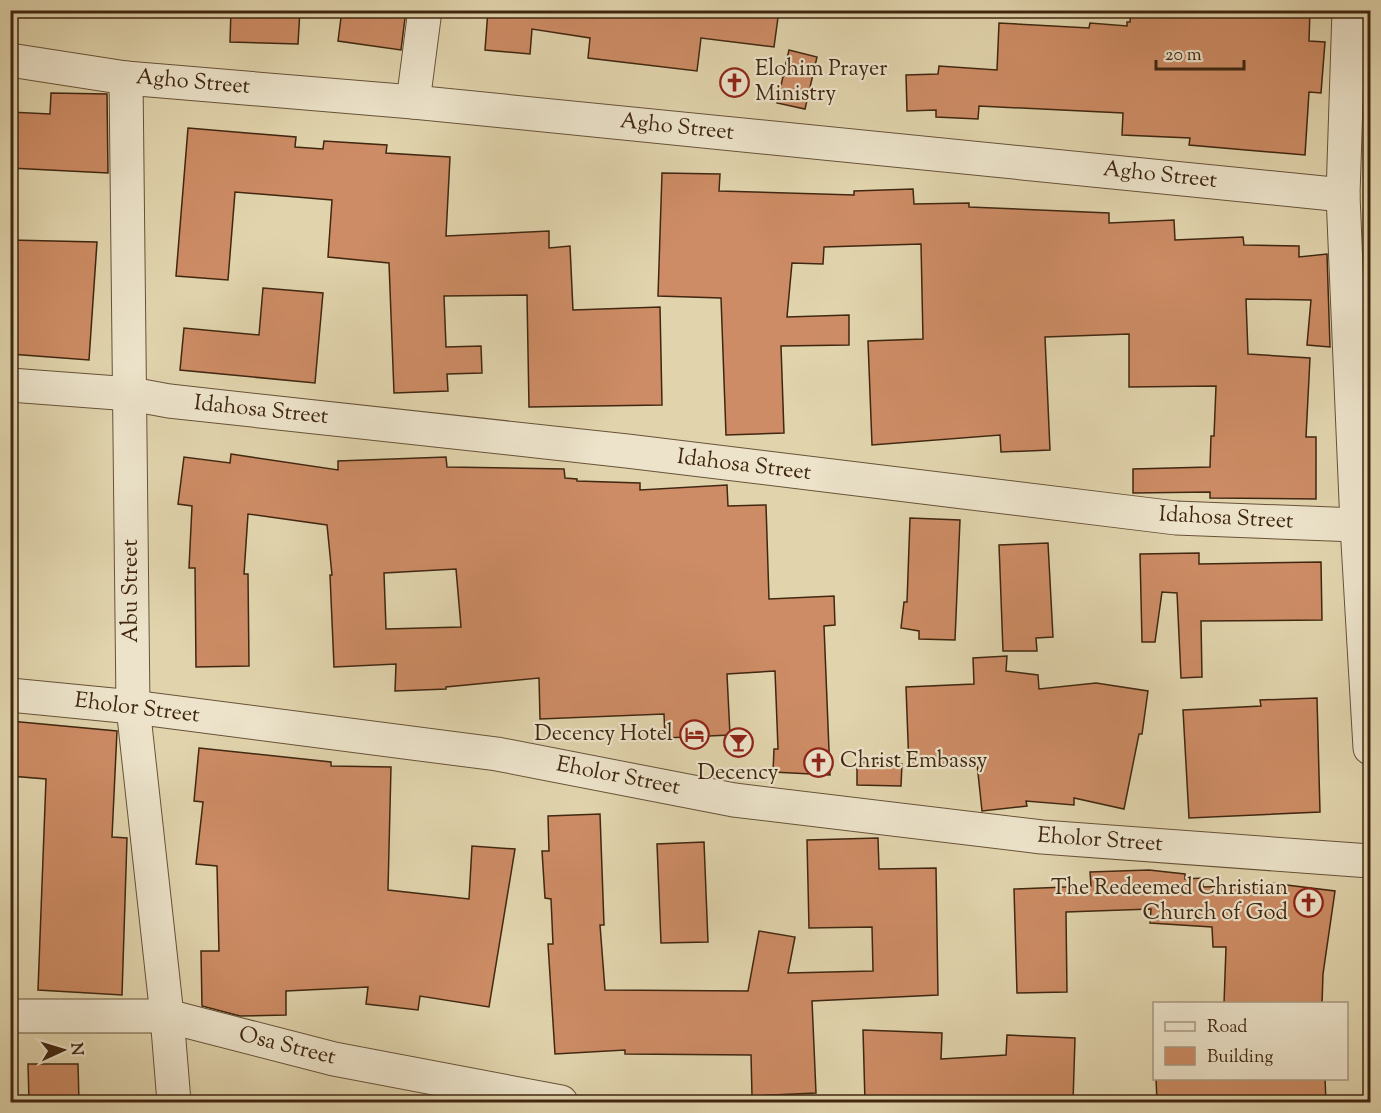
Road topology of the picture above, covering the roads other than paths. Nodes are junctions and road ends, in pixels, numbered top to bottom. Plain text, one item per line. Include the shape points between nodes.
1 (425, 10) edge
2 (1350, 10) edge
3 (10, 60) edge
4 (126, 78) junction
5 (1359, 88) edge
6 (413, 102) junction
7 (1343, 195) junction
8 (10, 385) edge
9 (1360, 391) edge
10 (131, 394) junction
11 (1357, 525) junction
12 (10, 695) edge
13 (133, 707) junction
14 (1370, 729) edge
15 (1371, 861) edge
16 (10, 1016) edge
17 (167, 1016) junction
18 (174, 1102) edge
19 (561, 1102) edge

1 - 6 street
2 - 5 street
3 - 4 street, Agho Street
4 - 6 street, Agho Street
4 - 10 street, Abu Street
5 - 7 street
6 - 7 street, Agho Street
7 - 9 street
8 - 10 street, Idahosa Street
9 - 11 street
10 - 11 street, Idahosa Street via 1176,518
10 - 13 street, Abu Street
11 - 14 street
12 - 13 street, Eholor Street
13 - 15 street, Eholor Street via 497,754 746,801 1042,837
13 - 17 street, Abu Street
16 - 17 street, Osa Street
17 - 18 street, Abu Street
17 - 19 street, Osa Street via 334,1059

